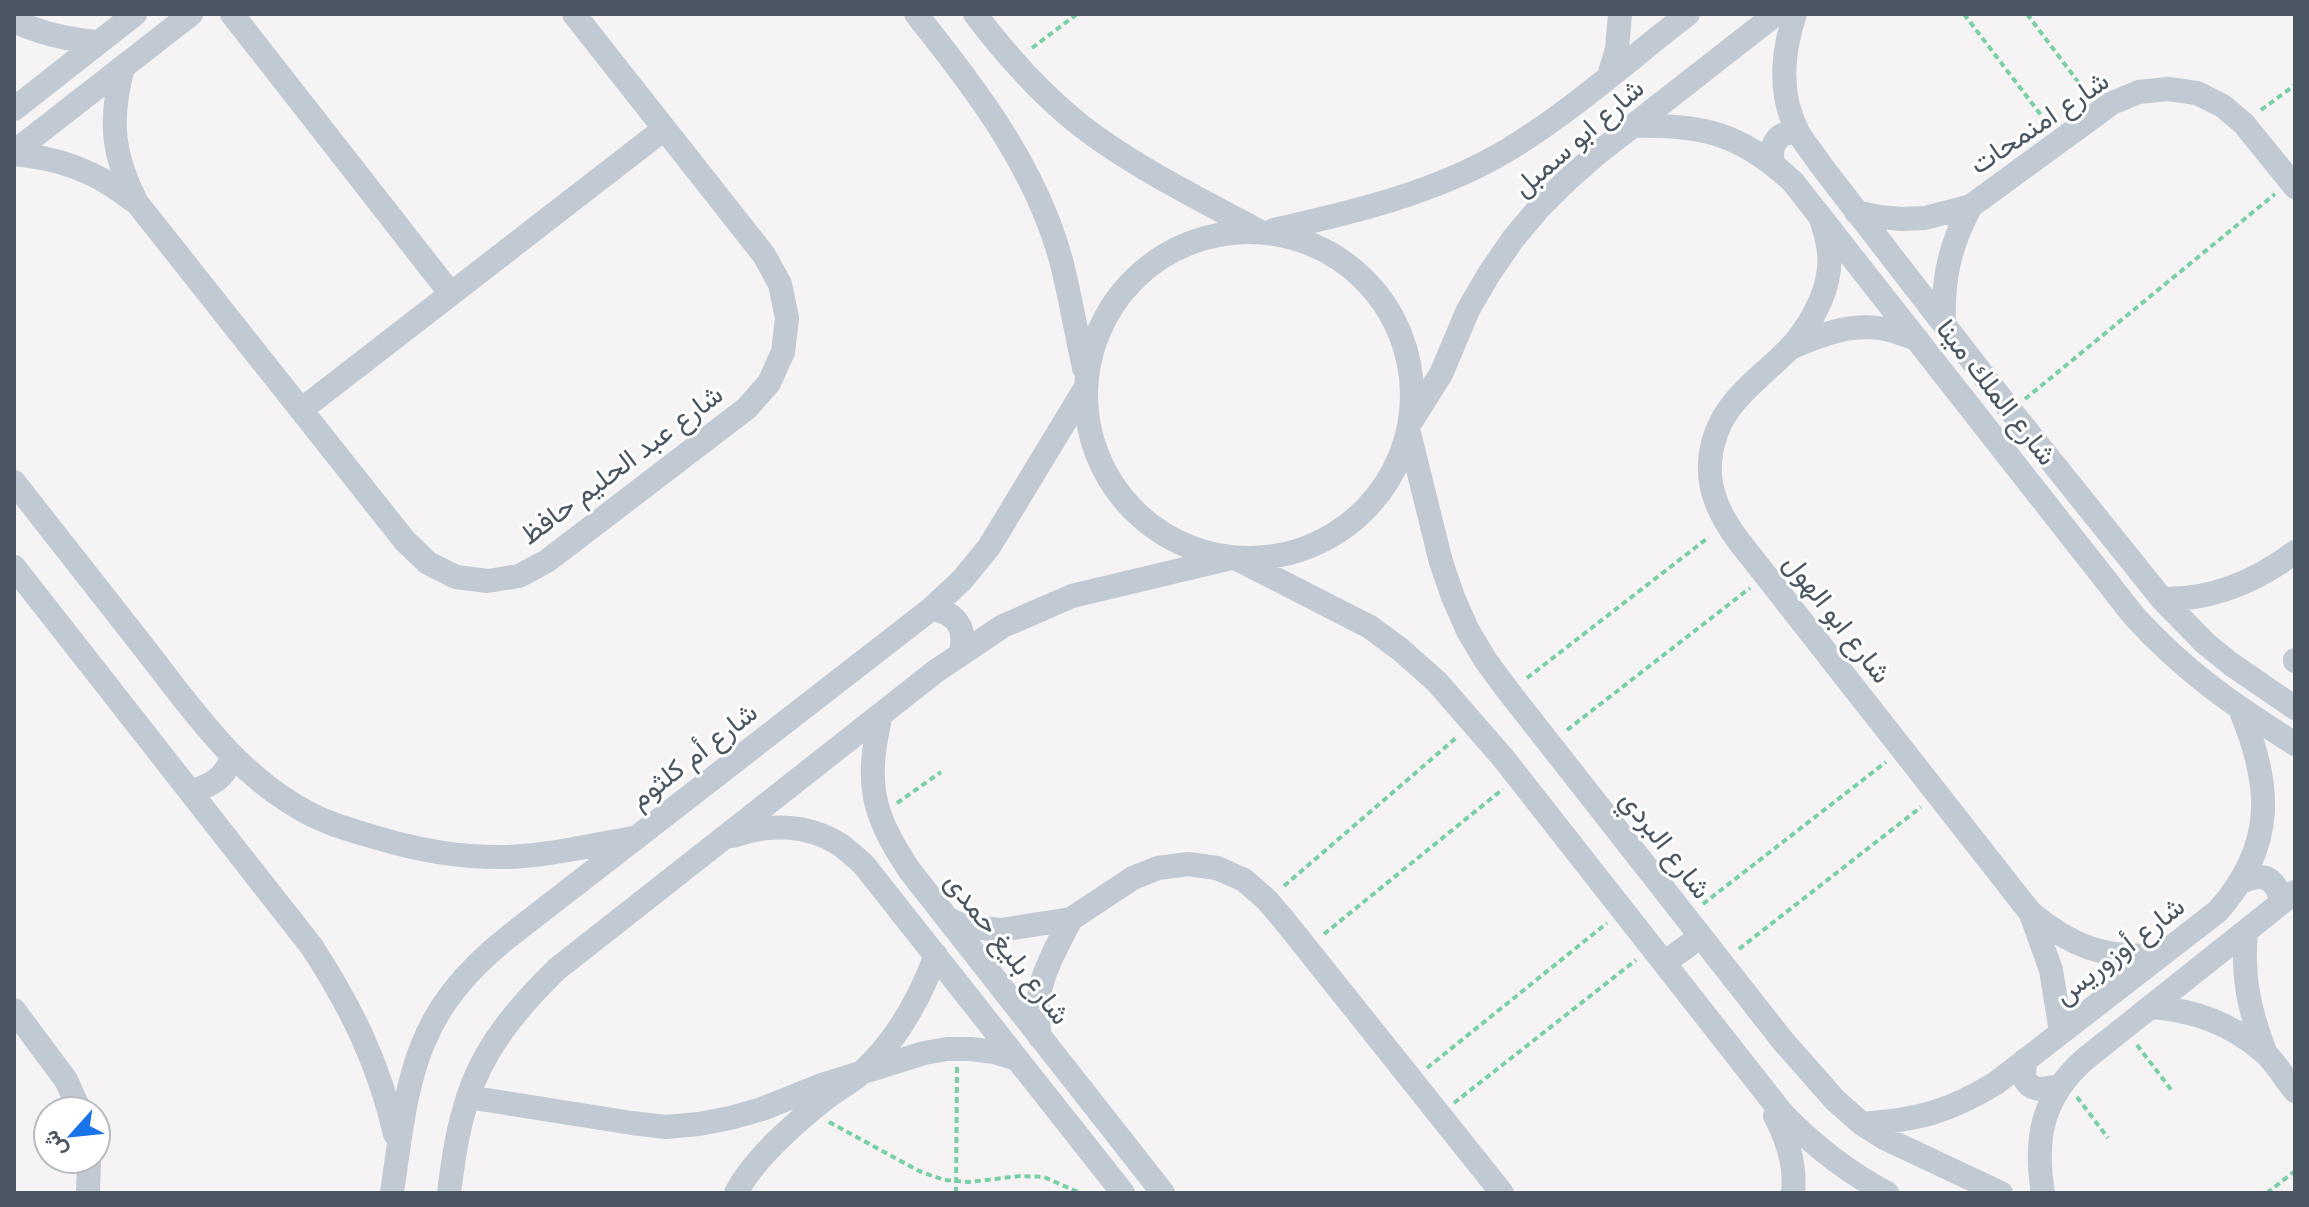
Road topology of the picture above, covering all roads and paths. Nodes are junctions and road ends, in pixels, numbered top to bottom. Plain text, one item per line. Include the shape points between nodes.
1 (135, 14) edge
2 (191, 14) edge
3 (232, 14) edge
4 (574, 14) edge
5 (916, 14) edge
6 (975, 14) edge
7 (1077, 14) edge
8 (1620, 14) edge
9 (1688, 14) edge
10 (1776, 14) edge
11 (1795, 14) edge
12 (1964, 14) edge
13 (2027, 14) edge
14 (14, 21) edge
15 (99, 42) junction
16 (1014, 62) junction
17 (123, 67) junction
18 (1609, 76) junction
19 (2295, 85) edge
20 (14, 109) edge
21 (2101, 111) junction
22 (2244, 124) junction
23 (1633, 126) junction
24 (664, 129) junction
25 (1798, 132) junction
26 (2060, 140) junction
27 (14, 153) edge
28 (1773, 163) junction
29 (2293, 184) edge
30 (137, 203) junction
31 (1971, 206) junction
32 (1856, 212) junction
33 (1820, 216) junction
34 (1262, 232) junction
35 (451, 294) junction
36 (1944, 324) junction
37 (1917, 339) junction
38 (1789, 349) junction
39 (1086, 383) junction
40 (301, 410) junction
41 (2011, 411) junction
42 (1410, 427) junction
43 (14, 482) edge
44 (1726, 524) junction
45 (2295, 552) edge
46 (1234, 558) junction
47 (1766, 575) junction
48 (18, 577) edge
49 (2162, 599) junction
50 (931, 609) junction
51 (960, 654) junction
52 (1509, 692) junction
53 (2295, 708) edge
54 (2240, 709) junction
55 (881, 714) junction
56 (1475, 723) junction
57 (1549, 743) junction
58 (2295, 744) edge
59 (1903, 749) junction
60 (233, 757) junction
61 (941, 772) dead end
62 (1518, 777) junction
63 (191, 791) junction
64 (1938, 794) junction
65 (878, 815) junction
66 (635, 837) junction
67 (720, 841) junction
68 (910, 871) junction
69 (2241, 882) junction
70 (886, 891) junction
71 (2289, 897) edge
72 (1267, 900) junction
73 (1622, 910) junction
74 (2030, 912) junction
75 (947, 918) junction
76 (1071, 919) junction
77 (1693, 927) junction
78 (2246, 931) junction
79 (1306, 948) junction
80 (936, 955) junction
81 (2160, 955) junction
82 (1658, 956) junction
83 (1721, 963) junction
84 (2150, 1007) junction
85 (14, 1010) edge
86 (2124, 1027) junction
87 (2061, 1032) junction
88 (1040, 1037) junction
89 (957, 1049) junction
90 (2266, 1054) junction
91 (1017, 1059) junction
92 (2025, 1060) junction
93 (861, 1073) junction
94 (1412, 1080) junction
95 (2061, 1083) junction
96 (1761, 1089) junction
97 (2295, 1091) edge
98 (2173, 1092) dead end
99 (73, 1095) edge
100 (468, 1097) junction
101 (810, 1112) junction
102 (1440, 1115) junction
103 (1862, 1124) junction
104 (2108, 1138) dead end
105 (399, 1147) junction
106 (2295, 1171) edge
107 (957, 1182) junction
108 (1159, 1192) edge
109 (392, 1193) edge
110 (449, 1193) edge
111 (736, 1193) edge
112 (956, 1193) edge
113 (1080, 1193) edge
114 (1123, 1193) edge
115 (1502, 1193) edge
116 (1793, 1193) edge
117 (1887, 1193) edge
118 (2001, 1193) edge
119 (2043, 1193) edge
120 (2267, 1193) edge

1 - 15 street
2 - 17 street
3 - 35 street
4 - 24 street, شارع عبد الحليم حافظ
5 - 39 street via 983,100 1032,185 1060,258
6 - 16 street
7 - 16 path
8 - 18 street
9 - 18 street, شارع ابو سمبل
10 - 23 street, شارع ابو سمبل
11 - 25 street, شارع الملك مينا via 1784,79
12 - 26 path
13 - 21 path
14 - 15 street via 70,40
15 - 20 street
16 - 34 street via 1069,115 1117,151
17 - 27 street
17 - 30 street, شارع عبد الحليم حافظ via 113,123 124,178
18 - 34 street, شارع ابو سمبل via 1546,125 1460,175 1366,208
19 - 22 path
21 - 22 street, شارع امنمحات via 2139,92 2168,89 2197,93
21 - 26 street, شارع امنمحات
22 - 29 street, شارع امنمحات
23 - 28 street, شارع الملك مينا via 1710,132
23 - 42 street, شارع ابو سمبل via 1566,181 1513,239 1468,310 1441,374
24 - 35 street
24 - 40 street, شارع عبد الحليم حافظ via 764,255 780,284 787,318 783,352 769,383 747,408 547,561 519,576 488,581 456,577 428,563
25 - 28 street via 1779,137 1772,149
25 - 32 street, شارع الملك مينا
26 - 31 street, شارع امنمحات
27 - 30 street, شارع عبد الحليم حافظ via 66,162
28 - 33 street, شارع الملك مينا
29 - 41 path
30 - 40 street, شارع عبد الحليم حافظ
31 - 32 street, شارع امنمحات via 1925,218
31 - 36 street, شارع امنمحات via 1945,275
32 - 36 street, شارع الملك مينا
33 - 37 street, شارع الملك مينا
33 - 38 street, شارع ابو الهول via 1829,243 1829,270 1821,299
34 - 39 street via 1223,233 1188,243 1157,259 1130,282 1103,322
34 - 42 street via 1303,240 1337,257 1367,281 1390,312 1405,346 1412,384
35 - 40 street
36 - 41 street, شارع الملك مينا
37 - 38 street, شارع ابو الهول via 1885,329 1852,328
37 - 54 street, شارع الملك مينا via 2134,616 2184,667
38 - 44 street, شارع ابو الهول via 1756,377 1719,423 1709,474
39 - 46 street via 1095,448 1125,501 1173,540
39 - 50 street, شارع أم كلثوم via 989,547
41 - 49 street, شارع الملك مينا
42 - 46 street via 1396,469 1374,502 1346,528 1313,547 1275,557
42 - 52 street, شارع البردي via 1453,597 1468,631
43 - 60 street
44 - 47 street, شارع ابو الهول
44 - 52 path
45 - 49 street via 2244,583 2186,600
46 - 51 street via 1072,596 1003,626
46 - 56 street via 1370,627 1437,682
47 - 57 path
47 - 59 street, شارع ابو الهول
48 - 63 street
49 - 53 street, شارع الملك مينا via 2206,644
50 - 51 street via 942,610 959,623 964,643
50 - 66 street, شارع أم كلثوم
51 - 55 street
52 - 57 street, شارع البردي
54 - 58 street, شارع الملك مينا
54 - 69 street, شارع أوزوريس via 2263,777 2256,849
55 - 65 street, شارع بليغ حمدى via 872,780
55 - 67 street
56 - 62 street
56 - 72 path
57 - 77 street, شارع البردي
59 - 64 street, شارع ابو الهول
59 - 77 path
60 - 63 street via 217,781
60 - 66 street via 312,815 418,849 508,857
61 - 65 path
62 - 73 street
62 - 79 path
63 - 105 street via 336,984 374,1062
64 - 74 street, شارع ابو الهول
64 - 83 path
65 - 68 street, شارع بليغ حمدى
66 - 105 street, شارع أم كلثوم via 484,956 446,1000 410,1080
67 - 70 street via 781,826 813,831 840,845
67 - 100 street via 530,995 499,1036
68 - 70 street via 897,873
68 - 75 street, شارع بليغ حمدى
69 - 71 street via 2262,876
69 - 81 street, شارع أوزوريس via 2218,911
70 - 80 street
71 - 78 street
72 - 76 street via 1244,880 1217,868 1188,864 1133,878
72 - 79 street
73 - 82 street
73 - 94 path
74 - 81 street, شارع ابو الهول via 2077,944 2104,953
74 - 87 street, شارع ابو الهول via 2051,970
75 - 76 street via 963,926 1001,930
75 - 88 street, شارع بليغ حمدى
76 - 88 street via 1040,983
77 - 82 street
77 - 83 street, شارع البردي
78 - 84 street
78 - 90 street via 2247,993
79 - 94 street
80 - 91 street
80 - 93 street via 905,1021
81 - 87 street, شارع أوزوريس
82 - 96 street
82 - 102 path
83 - 103 street, شارع البردي via 1813,1076
84 - 86 street
84 - 90 street via 2211,1019
85 - 99 street
86 - 95 street
86 - 98 path
87 - 92 street, شارع أوزوريس
88 - 108 street, شارع بليغ حمدى
89 - 91 street
89 - 93 street via 924,1053
89 - 107 path
90 - 97 street
91 - 114 street
92 - 95 street via 2024,1078 2031,1087
92 - 103 street, شارع أوزوريس via 1996,1083 1944,1110
93 - 100 street via 730,1118 666,1127
93 - 101 street
94 - 102 street
95 - 104 path
95 - 119 street via 2039,1137
96 - 116 street via 1787,1138
96 - 117 street via 1814,1144
100 - 110 street
101 - 107 path via 919,1171
101 - 111 street via 767,1153
102 - 115 street
103 - 118 street, شارع البردي
105 - 109 street, شارع أم كلثوم
106 - 120 path
107 - 112 path
107 - 113 path via 1044,1177

